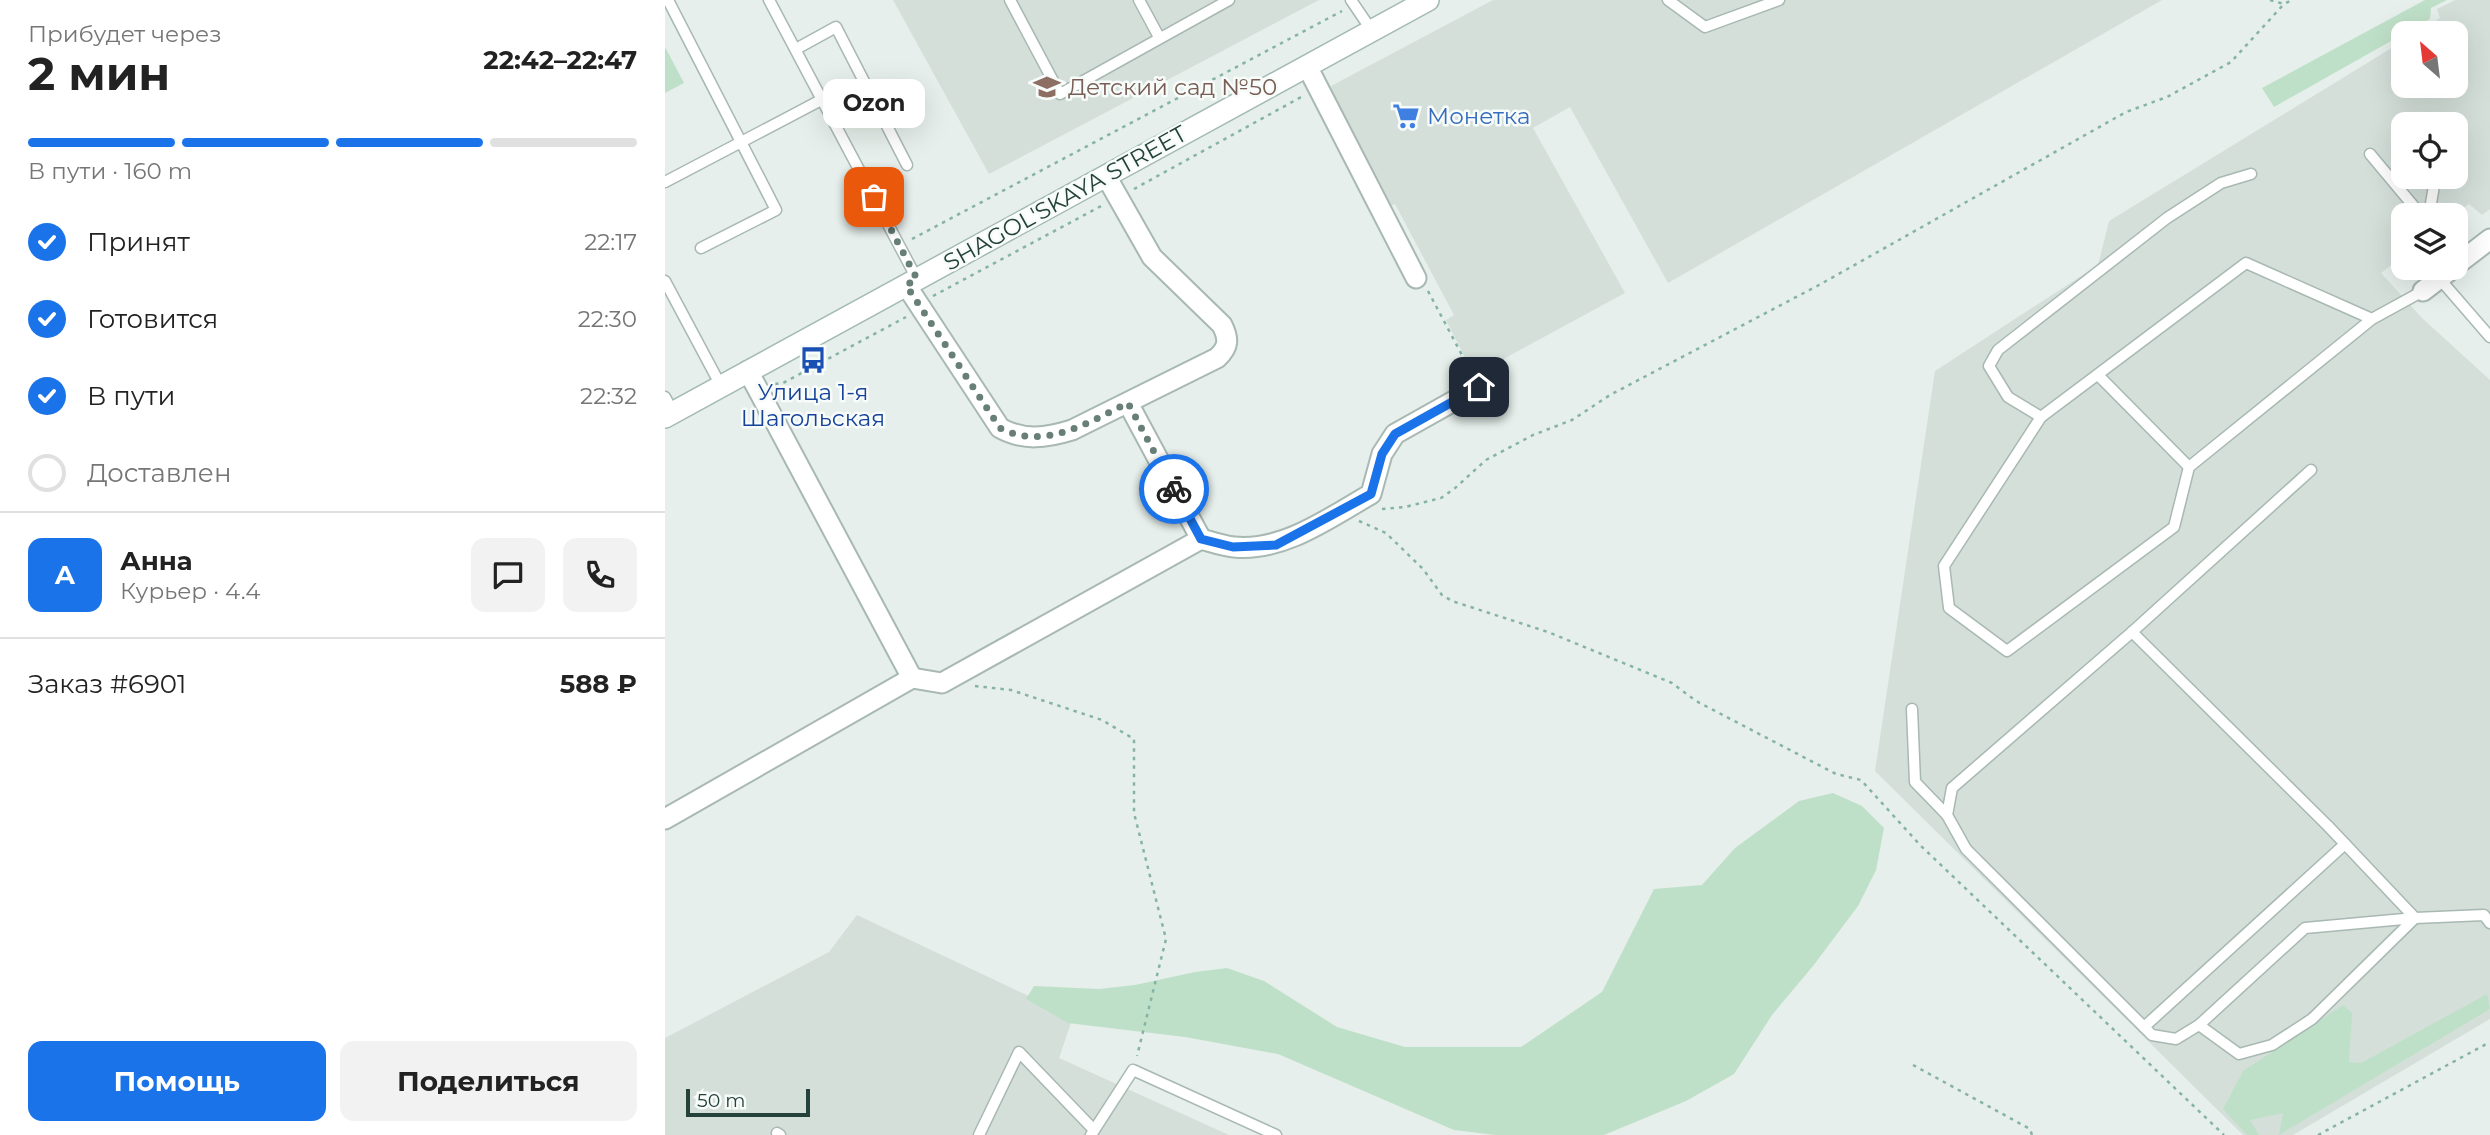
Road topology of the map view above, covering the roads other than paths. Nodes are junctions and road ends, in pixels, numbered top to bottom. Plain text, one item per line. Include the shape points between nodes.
1 (668, 0) edge
2 (769, 0) edge
3 (1010, 0) edge
4 (1139, 0) edge
5 (1229, 0) edge
6 (1428, 0) edge
7 (1668, 0) edge
8 (1779, 0) edge
9 (1353, 2) edge
10 (1372, 31) junction
11 (1159, 37) junction
12 (796, 49) junction
13 (1307, 66) junction
14 (823, 99) junction
15 (740, 141) junction
16 (2370, 154) dead end
17 (907, 165) dead end
18 (2251, 174) dead end
19 (1106, 176) junction
20 (665, 182) edge
21 (2411, 203) edge
22 (2490, 239) edge
23 (701, 248) dead end
24 (2468, 255) edge
25 (1416, 278) road end
26 (2436, 280) edge
27 (2460, 280) edge
28 (665, 281) edge
29 (911, 282) junction
30 (2423, 290) joint
31 (2372, 319) junction
32 (2490, 337) edge
33 (2098, 375) junction
34 (753, 379) junction
35 (1486, 383) road end
36 (721, 386) junction
37 (1128, 403) junction
38 (668, 409) edge
39 (2041, 417) junction
40 (2189, 467) junction
41 (2311, 470) dead end
42 (1201, 539) junction
43 (2132, 632) junction
44 (912, 678) junction
45 (1912, 709) dead end
46 (1947, 815) junction
47 (665, 819) edge
48 (2345, 844) junction
49 (2488, 915) edge
50 (2415, 918) junction
51 (2199, 1025) junction
52 (2144, 1027) junction
53 (1092, 1133) edge
54 (979, 1135) edge
55 (1276, 1135) edge

1 - 15 lane
2 - 12 lane
3 - 11 lane via 1059,94
4 - 11 lane
5 - 11 lane
6 - 10 main road, SHAGOL'SKAYA STREET
7 - 8 lane via 1705,27
9 - 10 lane
10 - 13 main road, SHAGOL'SKAYA STREET
12 - 14 lane
12 - 17 lane via 836,27
13 - 19 main road, SHAGOL'SKAYA STREET
13 - 25 street
14 - 15 lane
14 - 29 lane via 899,246
15 - 20 lane
15 - 23 lane via 776,210
16 - 21 lane
18 - 39 lane via 2221,183 2167,218 1998,350 1989,366 2008,397
19 - 29 main road, SHAGOL'SKAYA STREET
19 - 37 street via 1152,257 1222,325 1228,343 1217,358
22 - 24 street
26 - 30 street
27 - 32 lane
28 - 36 lane
29 - 34 main road, SHAGOL'SKAYA STREET
29 - 37 street via 920,309 1000,428 1031,438 1051,436
30 - 31 lane
31 - 33 lane via 2246,262
31 - 40 lane
33 - 39 lane
33 - 40 lane
34 - 36 main road, SHAGOL'SKAYA STREET
34 - 44 street
35 - 42 street via 1395,434 1382,454 1371,494 1341,512 1276,545 1233,547
36 - 38 main road, SHAGOL'SKAYA STREET
37 - 42 street
39 - 40 lane via 1944,566 1949,608 2007,651 2174,527
41 - 43 lane
42 - 44 street via 942,682
43 - 46 lane via 1952,789
43 - 48 lane
44 - 47 street
45 - 46 lane via 1915,782
46 - 52 lane via 1966,849
48 - 50 lane
48 - 52 lane
49 - 50 lane
50 - 51 lane via 2305,928
50 - 51 lane via 2312,1019 2272,1045 2239,1054
51 - 52 lane via 2176,1039 2152,1035
53 - 54 lane via 1019,1052
53 - 55 lane via 1133,1070

